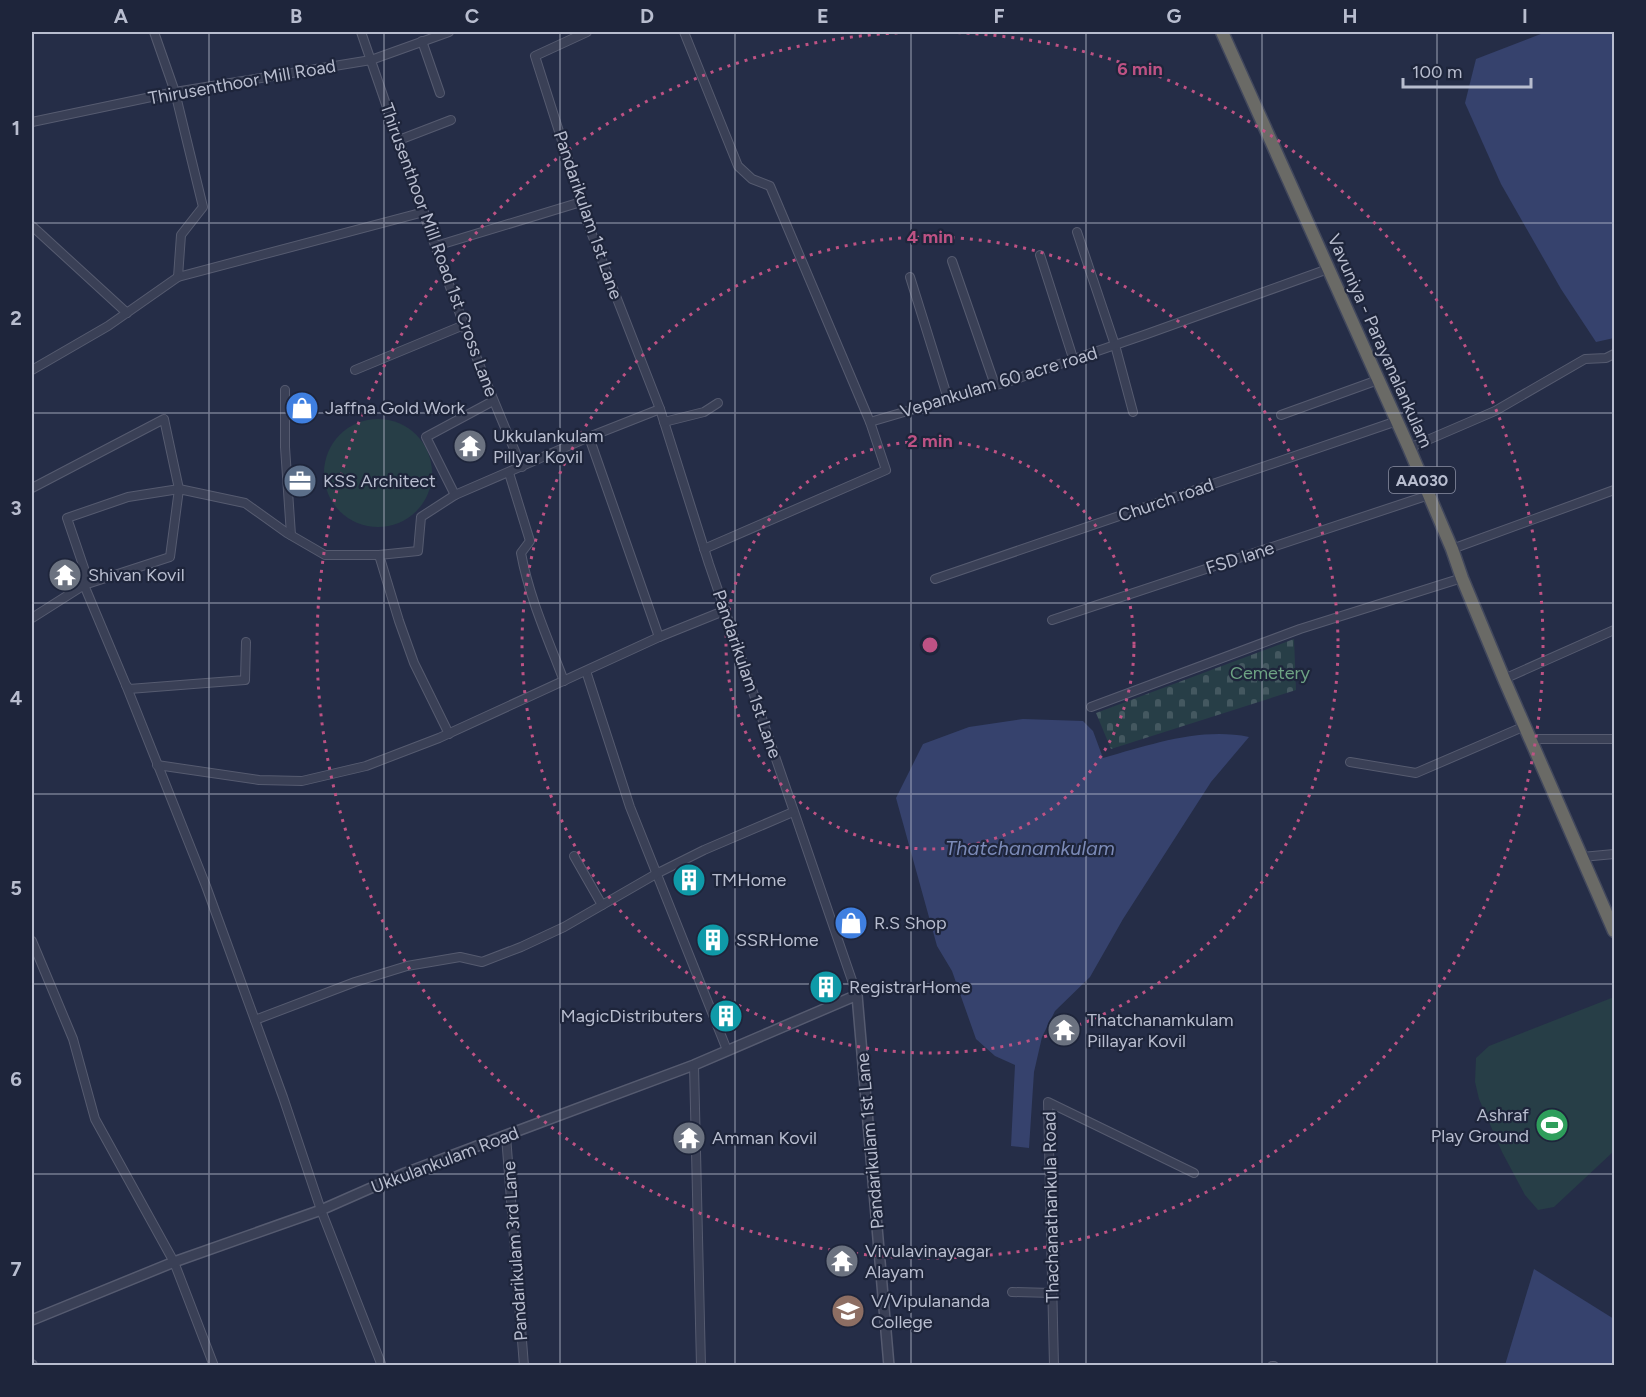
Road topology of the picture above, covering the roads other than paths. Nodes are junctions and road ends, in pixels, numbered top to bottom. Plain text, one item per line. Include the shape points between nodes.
1 (154, 32) edge
2 (361, 32) edge
3 (449, 32) edge
4 (587, 32) edge
5 (684, 32) edge
6 (1222, 32) edge
7 (422, 41) junction
8 (371, 60) junction
9 (175, 92) junction
10 (440, 93) dead end
11 (451, 120) dead end
12 (32, 122) edge
13 (399, 140) junction
14 (581, 202) junction
15 (424, 212) junction
16 (32, 226) edge
17 (1077, 232) dead end
18 (436, 246) junction
19 (1040, 255) dead end
20 (952, 261) dead end
21 (1328, 269) junction
22 (178, 277) junction
23 (910, 278) dead end
24 (127, 313) junction
25 (464, 325) junction
26 (1115, 345) junction
27 (1614, 354) edge
28 (1073, 358) junction
29 (32, 370) edge
30 (356, 370) dead end
31 (1378, 380) junction
32 (995, 385) junction
33 (285, 390) dead end
34 (948, 399) junction
35 (493, 401) junction
36 (718, 403) dead end
37 (660, 409) junction
38 (1133, 412) dead end
39 (1281, 415) dead end
40 (664, 422) junction
41 (870, 422) junction
42 (1397, 422) junction
43 (590, 437) junction
44 (1409, 448) junction
45 (522, 466) junction
46 (509, 473) junction
47 (32, 488) edge
48 (179, 489) junction
49 (1614, 490) edge
50 (455, 495) junction
51 (1429, 495) junction
52 (291, 535) junction
53 (704, 549) junction
54 (1452, 549) junction
55 (379, 555) junction
56 (1462, 578) junction
57 (935, 579) dead end
58 (84, 585) junction
59 (726, 610) junction
60 (32, 618) edge
61 (1052, 620) dead end
62 (1614, 630) edge
63 (659, 637) junction
64 (246, 642) dead end
65 (586, 671) junction
66 (1504, 680) junction
67 (564, 681) junction
68 (126, 684) junction
69 (1091, 707) dead end
70 (1525, 726) junction
71 (449, 734) junction
72 (1530, 739) junction
73 (1614, 739) edge
74 (1350, 762) dead end
75 (157, 765) junction
76 (794, 812) junction
77 (1614, 854) edge
78 (574, 856) dead end
79 (1582, 857) junction
80 (656, 874) junction
81 (602, 906) junction
82 (1613, 926) edge
83 (32, 941) edge
84 (857, 995) junction
85 (255, 1020) junction
86 (726, 1050) junction
87 (694, 1065) junction
88 (506, 1136) junction
89 (1194, 1173) dead end
90 (321, 1210) junction
91 (174, 1262) junction
92 (1011, 1292) dead end
93 (1052, 1293) junction
94 (32, 1320) edge
95 (214, 1365) edge
96 (382, 1365) edge
97 (524, 1365) edge
98 (701, 1365) edge
99 (889, 1365) edge
100 (1054, 1365) edge

1 - 9 street
2 - 8 street, Thirusenthoor Mill Road 1st Cross Lane
3 - 7 street, Thirusenthoor Mill Road
4 - 14 street, Pandarikulam 1st Lane via 536,56
5 - 41 street via 738,166 752,180 770,186
6 - 21 highway, Vavuniya - Parayanalankulam / AA030
7 - 8 street, Thirusenthoor Mill Road
7 - 10 street
8 - 9 street, Thirusenthoor Mill Road
8 - 13 street, Thirusenthoor Mill Road 1st Cross Lane
9 - 12 street, Thirusenthoor Mill Road
9 - 22 street via 203,207 182,235
11 - 13 street
13 - 15 street, Thirusenthoor Mill Road 1st Cross Lane
14 - 18 street
14 - 37 street, Pandarikulam 1st Lane
15 - 18 street, Thirusenthoor Mill Road 1st Cross Lane
15 - 22 street
16 - 24 street
17 - 26 street
18 - 25 street, Thirusenthoor Mill Road 1st Cross Lane
19 - 28 street
20 - 32 street
21 - 26 street, Vepankulam 60 acre road
21 - 31 highway, Vavuniya - Parayanalankulam / AA030
22 - 24 street
23 - 34 street
24 - 29 street
25 - 30 street
25 - 35 street, Thirusenthoor Mill Road 1st Cross Lane
26 - 28 street, Vepankulam 60 acre road
26 - 38 street
27 - 44 street via 1585,359 1495,411
28 - 32 street, Vepankulam 60 acre road
31 - 39 street
31 - 42 highway, Vavuniya - Parayanalankulam / AA030
32 - 34 street, Vepankulam 60 acre road
33 - 52 street
34 - 41 street, Vepankulam 60 acre road
35 - 45 street, Thirusenthoor Mill Road 1st Cross Lane
35 - 50 street via 426,437
36 - 40 street via 704,412
37 - 40 street, Pandarikulam 1st Lane
37 - 43 street
40 - 53 street, Pandarikulam 1st Lane
41 - 53 street via 886,470
42 - 44 highway, Vavuniya - Parayanalankulam / AA030
42 - 57 street, Church road
43 - 45 street
43 - 63 street
44 - 51 highway, Vavuniya - Parayanalankulam / AA030
45 - 46 street
46 - 50 street
46 - 67 street via 530,541 521,553 523,566
47 - 48 street via 164,419
48 - 52 street via 245,503
48 - 58 street via 170,557
48 - 58 street via 128,497 67,518 86,574
49 - 54 street
50 - 55 street via 421,517 418,551
51 - 54 highway, Vavuniya - Parayanalankulam / AA030
51 - 61 street, FSD lane
52 - 55 street via 325,555
53 - 59 street, Pandarikulam 1st Lane
54 - 56 highway, Vavuniya - Parayanalankulam / AA030
55 - 71 street via 414,663
56 - 66 highway, Vavuniya - Parayanalankulam / AA030
56 - 69 street via 1300,629
58 - 60 street
58 - 68 street
59 - 63 street
59 - 76 street, Pandarikulam 1st Lane
62 - 66 street
63 - 65 street
64 - 68 street via 245,680 129,689
65 - 67 street
65 - 80 street
66 - 70 highway, Vavuniya - Parayanalankulam / AA030
67 - 71 street
68 - 75 street
70 - 72 highway, Vavuniya - Parayanalankulam / AA030
70 - 74 street via 1416,773
71 - 75 street via 366,766 302,781 259,780
72 - 73 street
72 - 79 highway, Vavuniya - Parayanalankulam / AA030
75 - 85 street
76 - 80 street
76 - 84 street, Pandarikulam 1st Lane
77 - 79 street
78 - 81 street
79 - 82 highway, Vavuniya - Parayanalankulam / AA030
80 - 81 street
80 - 86 street
81 - 85 street via 482,962 460,957 408,966
83 - 91 street via 73,1039 95,1119
84 - 86 street, Ukkulankulam Road
84 - 99 street, Pandarikulam 1st Lane
85 - 90 street
86 - 87 street, Ukkulankulam Road
87 - 88 street, Ukkulankulam Road
87 - 98 street
88 - 90 street, Ukkulankulam Road via 405,1173
88 - 97 street, Pandarikulam 3rd Lane
89 - 93 street, Thachanathankula Road via 1048,1102
90 - 91 street, Ukkulankulam Road
90 - 96 street
91 - 94 street, Ukkulankulam Road
91 - 95 street
92 - 93 street
93 - 100 street, Thachanathankula Road

